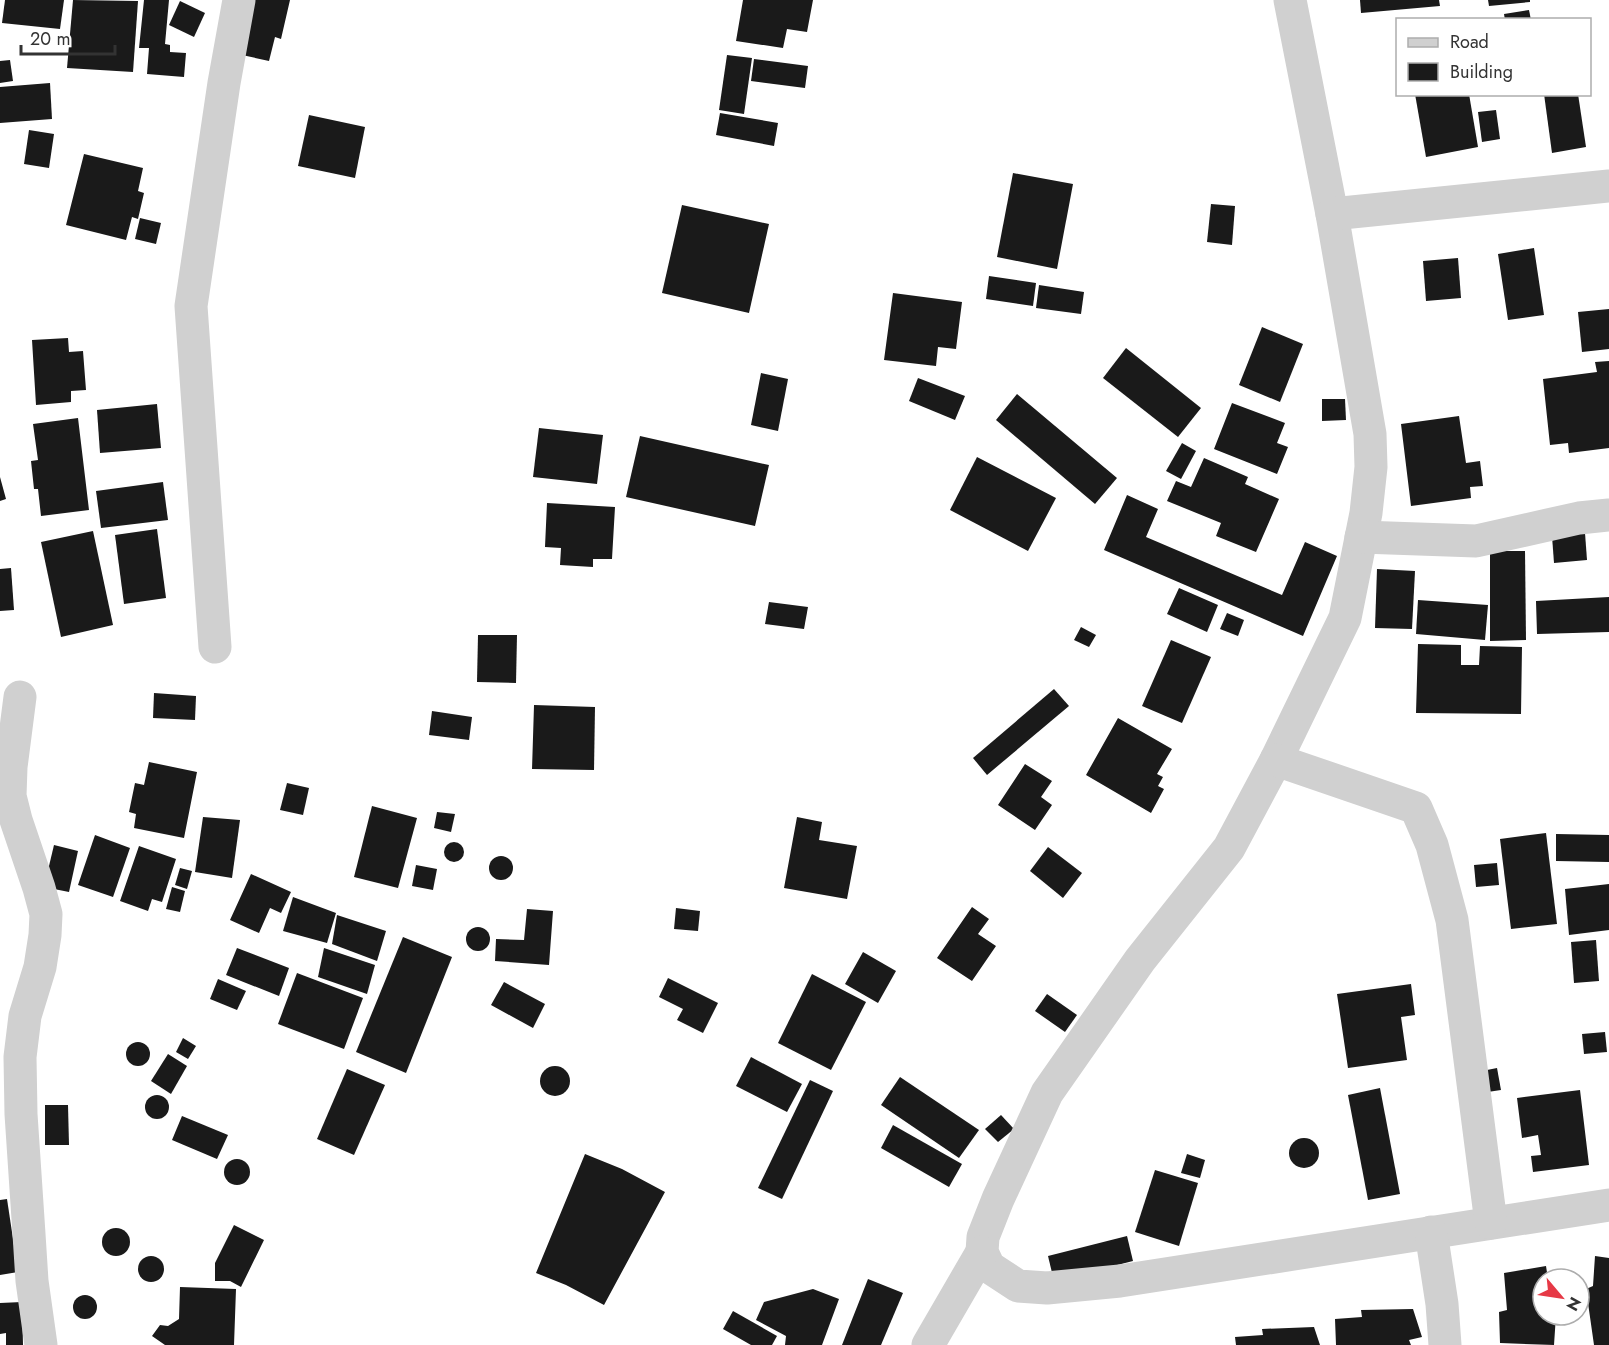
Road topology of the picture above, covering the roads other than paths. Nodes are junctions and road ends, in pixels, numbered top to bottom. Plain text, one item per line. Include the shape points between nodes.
1 (239, 0) edge
2 (1290, 0) edge
3 (1609, 186) edge
4 (1332, 214) junction
5 (1609, 515) edge
6 (1361, 537) junction
7 (215, 647) dead end
8 (20, 697) dead end
9 (1276, 760) junction
10 (1609, 1205) edge
11 (1491, 1223) junction
12 (1431, 1232) junction
13 (982, 1252) junction
14 (1005, 1278) junction
15 (960, 1287) junction
16 (41, 1345) edge
17 (928, 1345) edge
18 (1444, 1345) edge

1 - 7 street via 191,306
2 - 4 street
3 - 4 street
4 - 6 street via 1370,434 1371,467
5 - 6 street via 1579,518 1476,542
6 - 9 street via 1345,618
8 - 16 street via 10,796 46,914 40,967 25,1016 20,1056 32,1281
9 - 11 street via 1416,808 1432,845 1452,920
9 - 13 street via 1229,848 1140,960 1047,1093 998,1199 983,1237
10 - 11 street
11 - 12 street
12 - 14 street via 1120,1281 1047,1288 1018,1286
12 - 18 street
13 - 14 street via 989,1267
13 - 15 street
14 - 15 street
15 - 17 street

